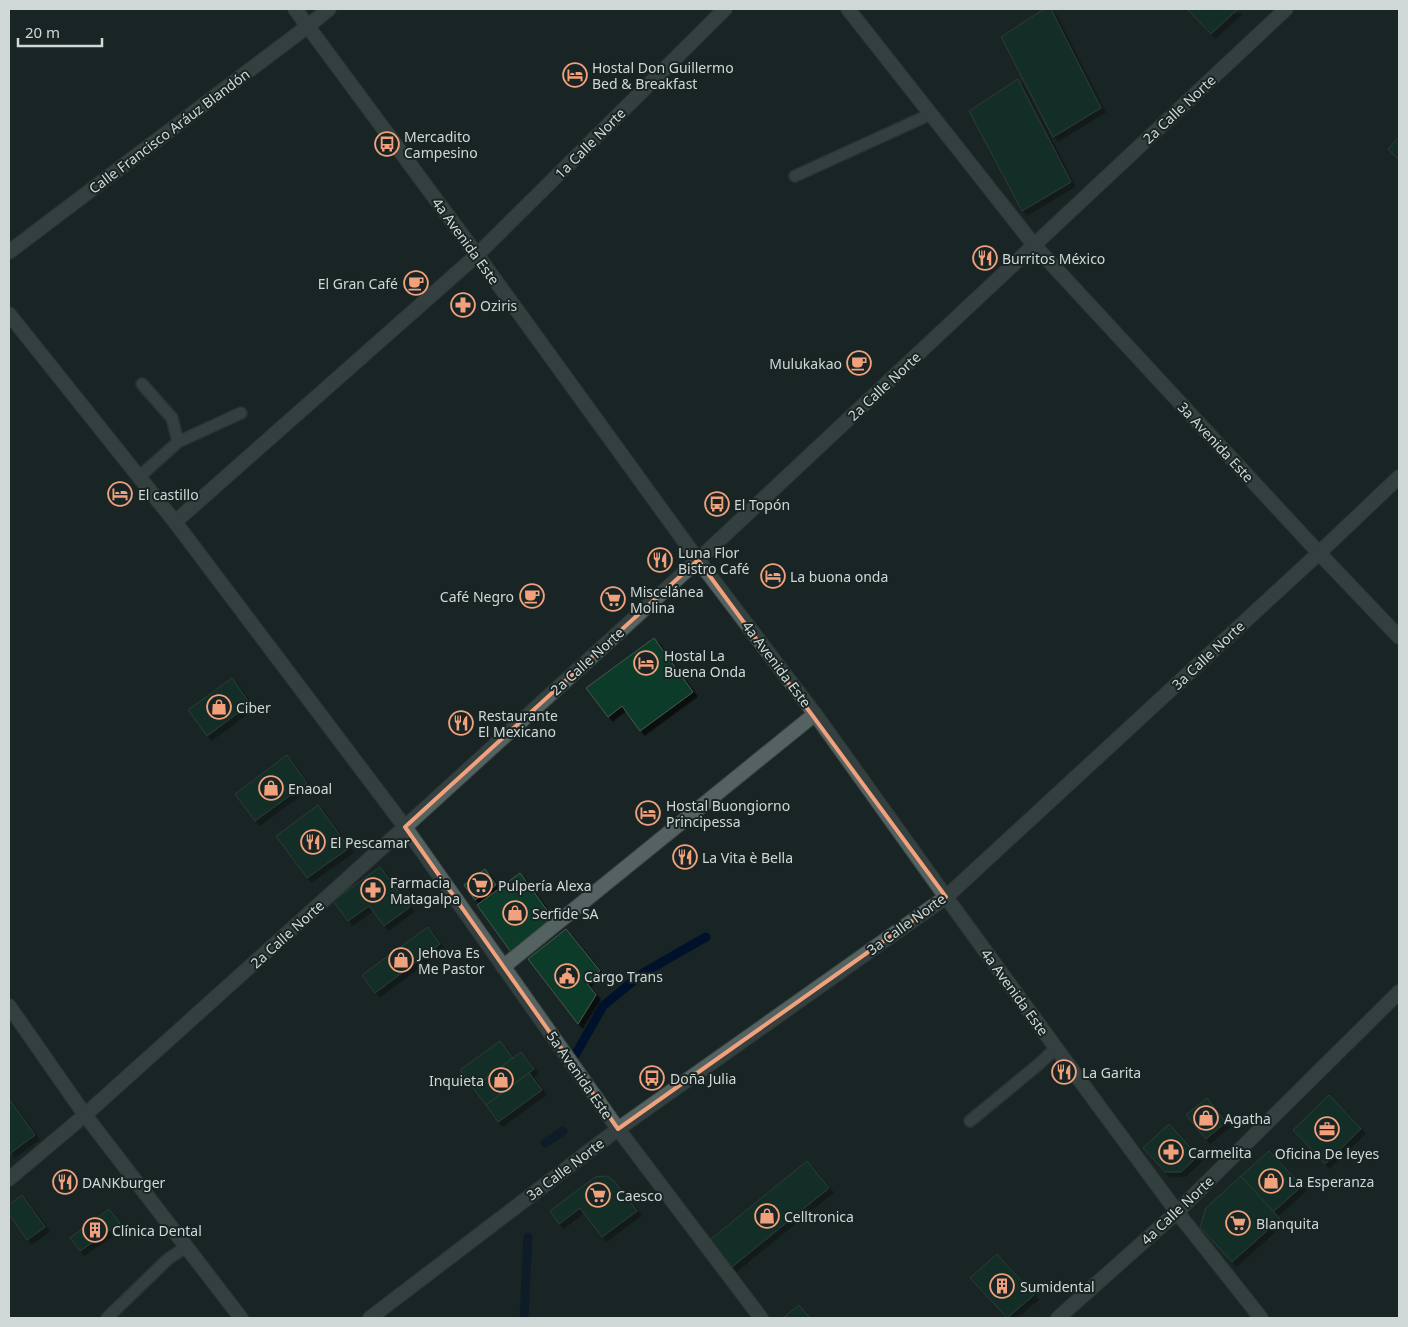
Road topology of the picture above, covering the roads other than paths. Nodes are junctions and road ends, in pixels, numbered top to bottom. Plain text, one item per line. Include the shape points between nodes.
1 (295, 9) edge
2 (329, 9) edge
3 (725, 9) edge
4 (848, 9) edge
5 (1286, 9) edge
6 (308, 26) junction
7 (931, 114) junction
8 (795, 176) dead end
9 (1034, 245) junction
10 (9, 252) edge
11 (477, 255) junction
12 (9, 314) edge
13 (142, 384) dead end
14 (241, 413) dead end
15 (178, 442) junction
16 (139, 477) junction
17 (1399, 477) edge
18 (175, 522) junction
19 (1319, 553) junction
20 (698, 560) junction
21 (1399, 637) edge
22 (815, 714) junction
23 (405, 827) junction
24 (946, 897) junction
25 (503, 967) junction
26 (1399, 992) edge
27 (9, 1006) edge
28 (1056, 1048) junction
29 (85, 1115) junction
30 (970, 1121) dead end
31 (618, 1129) junction
32 (9, 1179) edge
33 (1178, 1212) junction
34 (186, 1247) junction
35 (107, 1318) edge
36 (241, 1318) edge
37 (370, 1318) edge
38 (761, 1318) edge
39 (1058, 1318) edge
40 (1261, 1318) edge

1 - 6 street, 4a Avenida Este
2 - 6 street, Calle Francisco Aráuz Blandón
3 - 11 street, 1a Calle Norte
4 - 7 street, 3a Avenida Este
5 - 9 street, 2a Calle Norte
6 - 10 street, Calle Francisco Aráuz Blandón
6 - 11 street, 4a Avenida Este
7 - 8 lane
7 - 9 street, 3a Avenida Este
9 - 19 street, 3a Avenida Este
9 - 20 street, 2a Calle Norte
11 - 18 street, 1a Calle Norte
11 - 20 street, 4a Avenida Este
12 - 16 street, 5a Avenida Este
13 - 15 lane via 172,418
14 - 15 lane
15 - 16 lane
16 - 18 street, 5a Avenida Este
17 - 19 street, 3a Calle Norte
18 - 23 street, 5a Avenida Este
19 - 21 street, 3a Avenida Este
19 - 24 street, 3a Calle Norte
20 - 22 street, 4a Avenida Este
20 - 23 street, 2a Calle Norte
22 - 24 street, 4a Avenida Este
22 - 25 street
23 - 25 street, 5a Avenida Este
23 - 29 street, 2a Calle Norte
24 - 28 street, 4a Avenida Este
24 - 31 street, 3a Calle Norte
25 - 31 street, 5a Avenida Este
26 - 33 street, 4a Calle Norte
27 - 29 street
28 - 30 lane
28 - 33 street, 4a Avenida Este
29 - 32 street, 2a Calle Norte
29 - 34 street
31 - 37 street, 3a Calle Norte
31 - 38 street, 5a Avenida Este
33 - 39 street, 4a Calle Norte
33 - 40 street, 4a Avenida Este
34 - 35 lane via 168,1259
34 - 36 street

